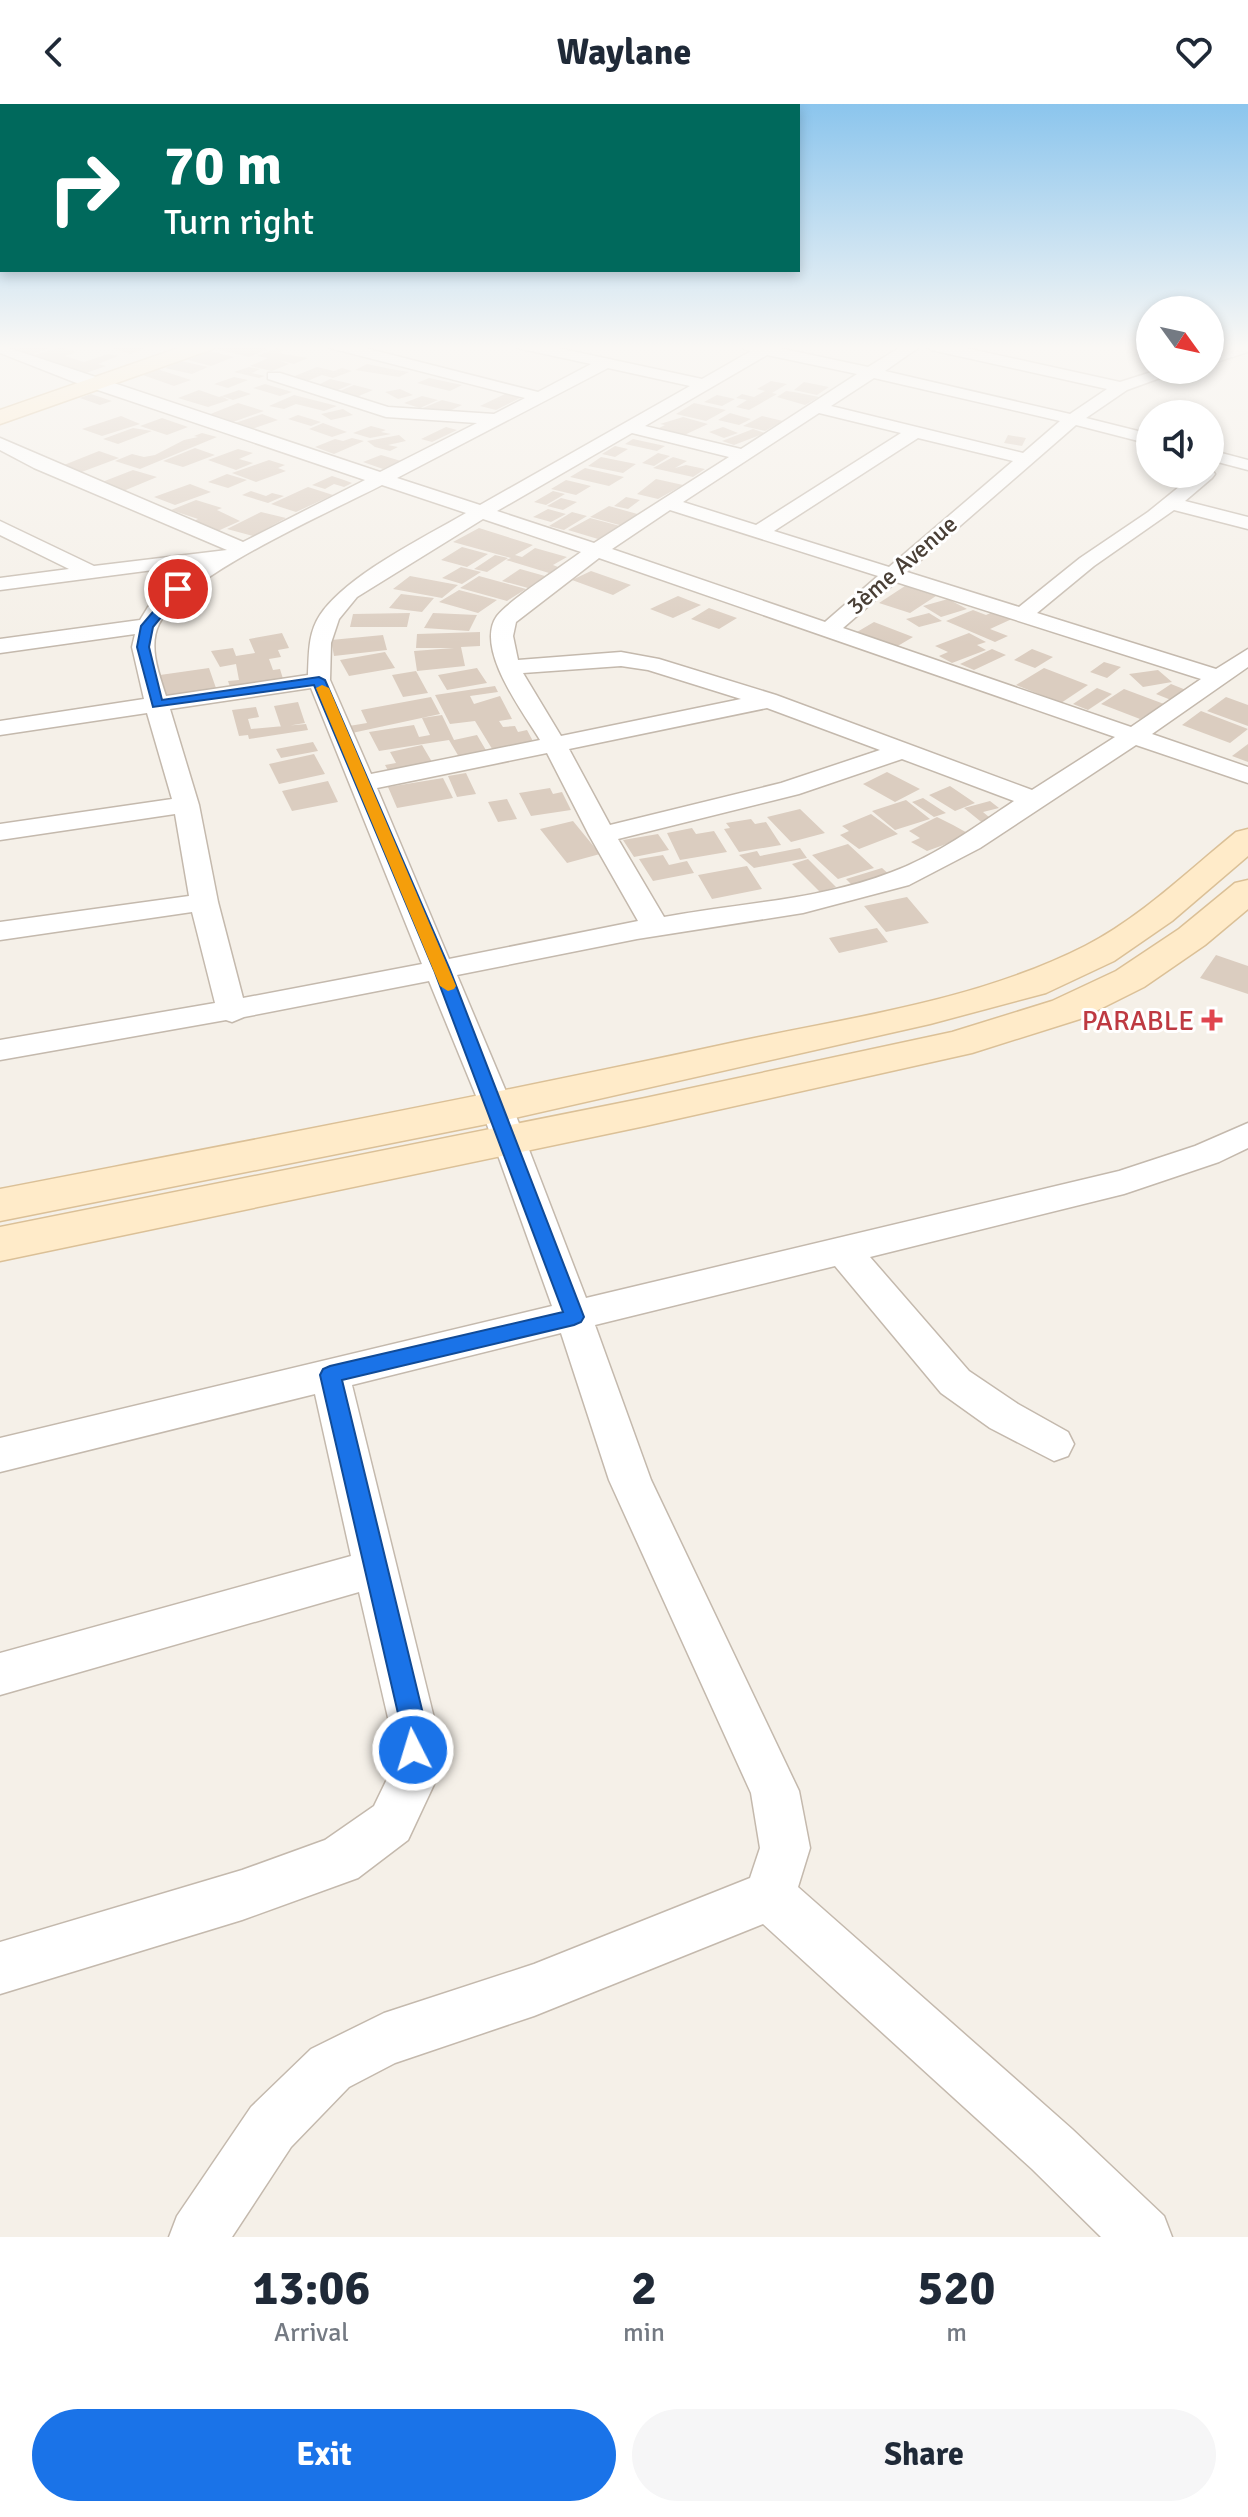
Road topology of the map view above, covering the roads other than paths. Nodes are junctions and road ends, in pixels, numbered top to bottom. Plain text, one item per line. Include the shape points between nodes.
1 (3, 445) edge
2 (278, 445) edge
3 (446, 445) edge
4 (599, 445) edge
5 (701, 445) edge
6 (760, 445) edge
7 (895, 445) edge
8 (967, 445) edge
9 (1043, 445) edge
10 (744, 455) junction
11 (1026, 459) junction
12 (40, 464) junction
13 (1224, 465) edge
14 (1248, 465) edge
15 (13, 472) dead end
16 (380, 479) junction
17 (1188, 488) edge
18 (1171, 503) junction
19 (669, 504) junction
20 (482, 512) junction
21 (1248, 523) edge
22 (1, 528) edge
23 (758, 532) junction
24 (596, 550) junction
25 (236, 552) junction
26 (91, 572) junction
27 (893, 573) junction
28 (0, 584) edge
29 (1022, 615) junction
30 (147, 626) junction
31 (828, 630) junction
32 (0, 646) edge
33 (1248, 656) edge
34 (508, 668) junction
35 (1219, 677) junction
36 (319, 680) junction
37 (768, 700) junction
38 (157, 705) junction
39 (0, 728) edge
40 (1135, 738) junction
41 (554, 743) junction
42 (901, 751) junction
43 (1248, 775) edge
44 (364, 783) junction
45 (1034, 800) junction
46 (186, 805) junction
47 (0, 832) edge
48 (602, 835) junction
49 (1248, 839) edge
50 (1248, 891) edge
51 (204, 902) junction
52 (656, 927) junction
53 (0, 931) edge
54 (442, 970) junction
55 (232, 1012) junction
56 (0, 1050) edge
57 (503, 1124) junction
58 (1248, 1134) edge
59 (0, 1205) edge
60 (0, 1244) edge
61 (843, 1250) junction
62 (574, 1317) junction
63 (330, 1375) junction
64 (1054, 1444) dead end
65 (0, 1455) edge
66 (376, 1568) junction
67 (0, 1674) edge
68 (770, 1896) junction
69 (0, 1968) edge
70 (198, 2237) edge
71 (1143, 2237) edge

1 - 12 street
2 - 16 street
3 - 16 street
4 - 20 street
5 - 10 street
6 - 10 street
7 - 23 street
8 - 11 street
9 - 11 street, 3ème Avenue
10 - 19 street
11 - 27 street, 3ème Avenue
12 - 15 street
12 - 25 street
13 - 14 street
16 - 20 street
16 - 25 street
17 - 18 street
18 - 21 street
18 - 29 street
19 - 23 street
19 - 24 street
20 - 24 street
20 - 36 street via 350,593 329,618 320,643
22 - 26 street
23 - 27 street
24 - 31 street
24 - 34 street via 506,619 502,636
25 - 26 street
25 - 30 street via 178,589
26 - 28 street
27 - 29 street
27 - 31 street, 3ème Avenue
29 - 35 street
30 - 32 street
30 - 38 street via 143,647
31 - 40 street
33 - 35 street
34 - 37 street via 621,659
34 - 41 street
35 - 40 street
36 - 38 street
36 - 44 street
37 - 41 street
37 - 42 street
38 - 39 street
38 - 46 street
40 - 43 street
40 - 45 street
41 - 44 street
41 - 48 street
42 - 45 street
42 - 48 street via 782,793
44 - 54 street
45 - 52 street via 967,847 900,878 799,903
46 - 47 street
46 - 51 street
48 - 52 street
49 - 57 street via 1112,945 1032,985
50 - 57 street via 1130,979 1066,1010 958,1044
51 - 53 street
51 - 55 street
52 - 54 street
54 - 55 street
54 - 57 street
55 - 56 street
57 - 59 street
57 - 60 street
57 - 62 street
58 - 61 street via 1124,1182
61 - 62 street
61 - 64 street via 955,1382
62 - 63 street
62 - 68 street via 630,1480 775,1791 785,1848
63 - 65 street
63 - 66 street
66 - 67 street
66 - 69 street via 412,1722 413,1778 391,1823 340,1860
68 - 70 street via 534,1990 384,2040 330,2068 271,2127
68 - 71 street

